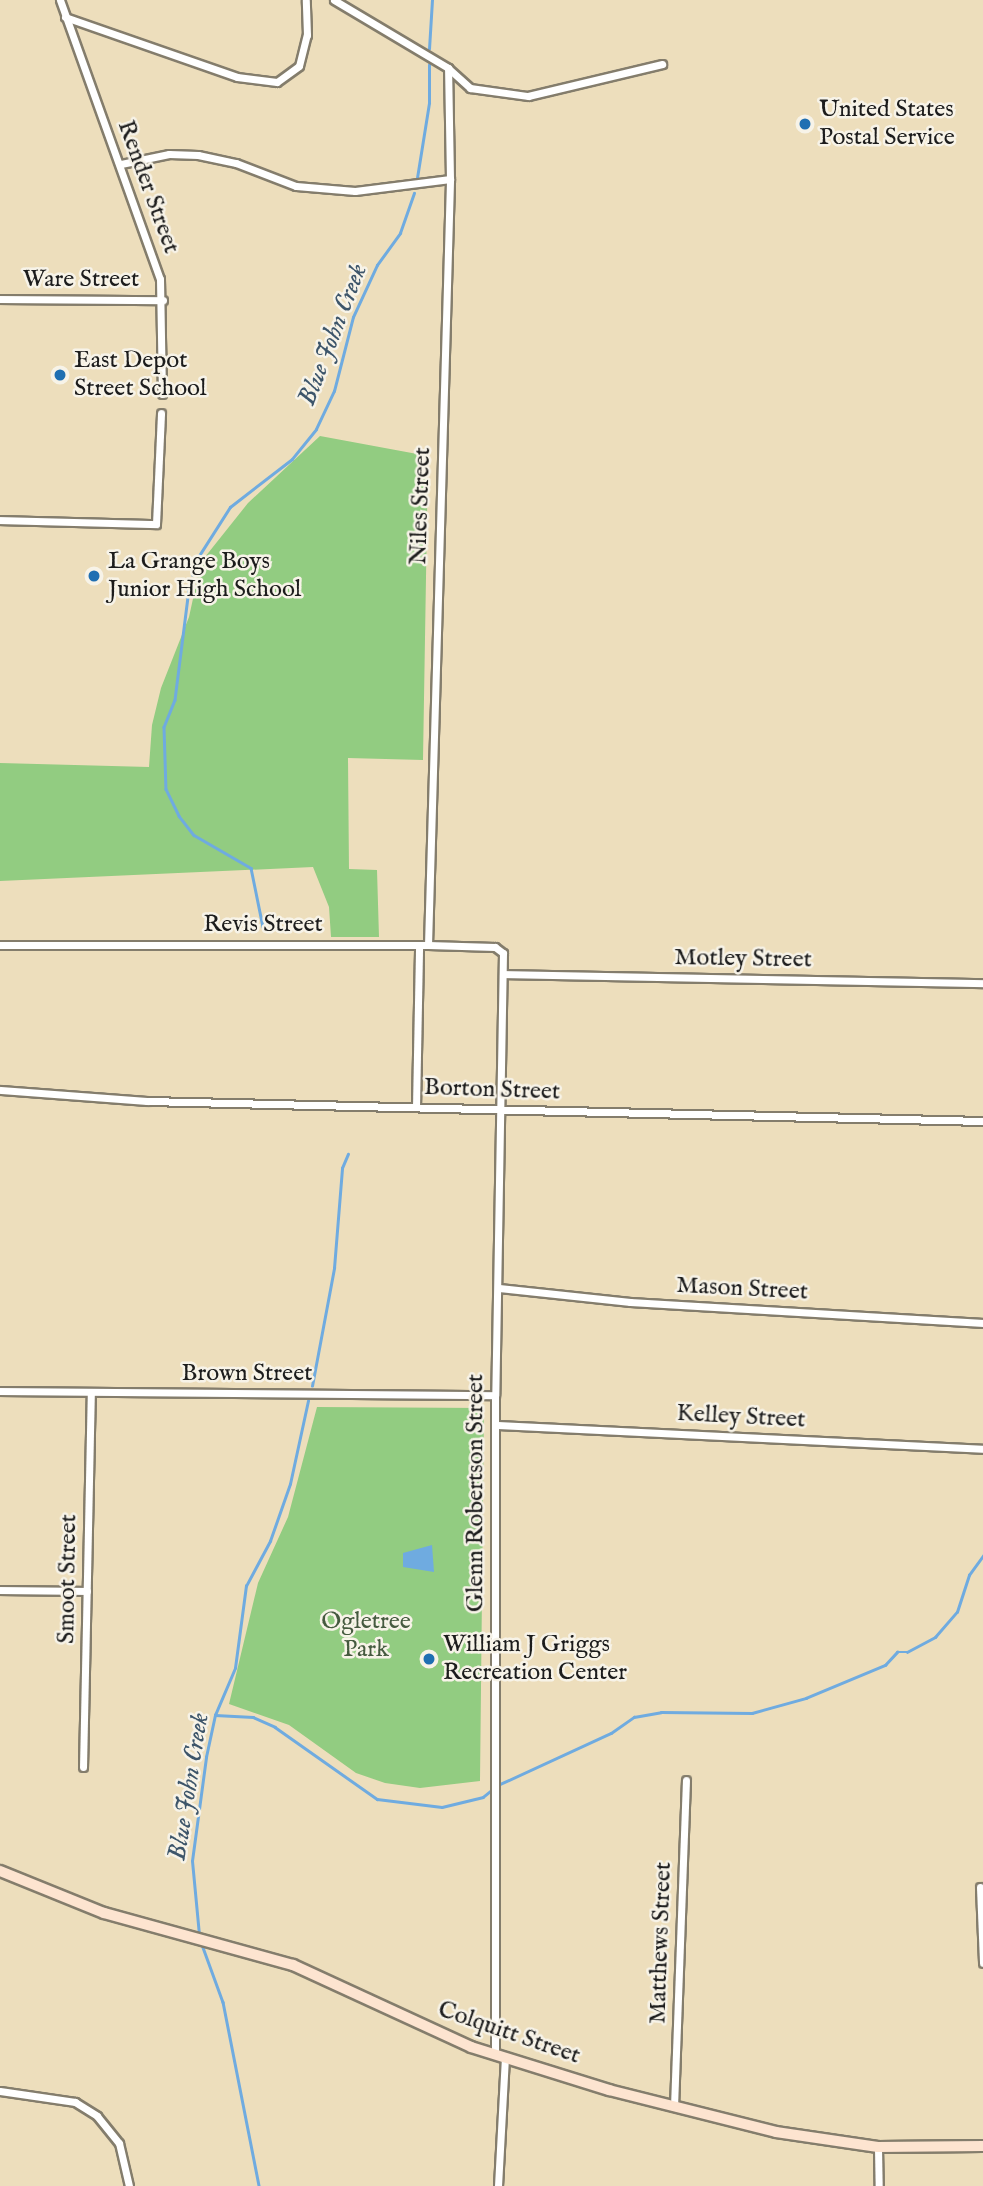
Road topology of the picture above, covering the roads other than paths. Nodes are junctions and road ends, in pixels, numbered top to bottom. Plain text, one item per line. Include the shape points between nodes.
1 (60, 0) edge
2 (306, 0) edge
3 (334, 0) edge
4 (65, 18) junction
5 (662, 64) dead end
6 (447, 68) junction
7 (121, 164) junction
8 (450, 179) junction
9 (0, 299) edge
10 (163, 300) junction
11 (162, 394) dead end
12 (161, 413) dead end
13 (0, 520) edge
14 (0, 945) edge
15 (419, 945) junction
16 (428, 945) junction
17 (503, 974) junction
18 (983, 983) edge
19 (0, 1090) edge
20 (416, 1107) junction
21 (500, 1110) junction
22 (983, 1121) edge
23 (499, 1288) junction
24 (983, 1323) edge
25 (0, 1391) edge
26 (91, 1392) junction
27 (495, 1395) junction
28 (496, 1425) junction
29 (983, 1449) edge
30 (0, 1590) edge
31 (87, 1591) junction
32 (83, 1767) dead end
33 (686, 1780) dead end
34 (0, 1871) edge
35 (980, 1887) dead end
36 (983, 1963) edge
37 (500, 2056) junction
38 (0, 2091) edge
39 (674, 2107) junction
40 (983, 2146) edge
41 (878, 2147) junction
42 (129, 2186) edge
43 (498, 2186) edge
44 (879, 2186) edge

1 - 4 street, Render Street
2 - 4 street via 307,35 299,66 277,82 237,77
3 - 6 street
4 - 7 street, Render Street
5 - 6 street via 528,96 470,88
6 - 8 street, Niles Street
7 - 8 street via 169,154 198,155 236,163 296,186 355,191
7 - 10 street, Render Street
8 - 16 street, Niles Street
9 - 10 street, Ware Street
10 - 11 street, Render Street
12 - 13 street via 156,524
14 - 15 street, Revis Street
15 - 16 street, Revis Street
15 - 20 street
16 - 17 street, Revis Street via 495,947 503,953
17 - 18 street, Motley Street
17 - 21 street, Glenn Robertson Street
19 - 20 street, Borton Street via 147,1101
20 - 21 street, Borton Street
21 - 22 street, Borton Street
21 - 23 street, Glenn Robertson Street
23 - 24 street, Mason Street via 630,1302
23 - 27 street, Glenn Robertson Street
25 - 26 street, Brown Street
26 - 27 street, Brown Street
26 - 31 street, Smoot Street
27 - 28 street, Glenn Robertson Street
28 - 29 street, Kelley Street
28 - 37 street, Glenn Robertson Street via 492,1911
30 - 31 street
31 - 32 street, Smoot Street
33 - 39 street, Matthews Street
34 - 37 street, Colquitt Street via 104,1913 293,1965 445,2036
35 - 36 street
37 - 39 street, Colquitt Street
37 - 43 street, Glenn Robertson Street
38 - 42 street via 75,2102 97,2116 119,2143
39 - 41 street, Colquitt Street via 775,2132
40 - 41 street, Colquitt Street
41 - 44 street

